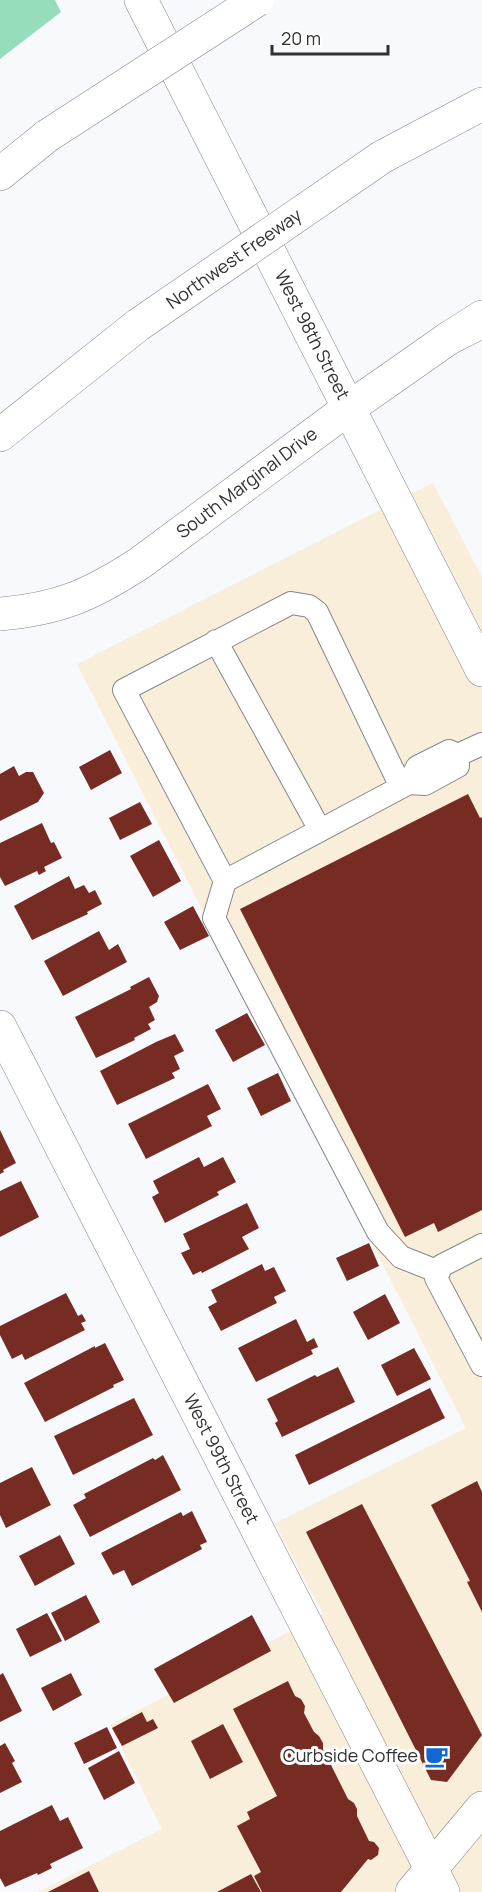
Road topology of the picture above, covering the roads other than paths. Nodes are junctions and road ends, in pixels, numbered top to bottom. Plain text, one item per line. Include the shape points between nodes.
1 (141, 0) edge
2 (257, 0) edge
3 (482, 104) edge
4 (0, 174) edge
5 (482, 317) edge
6 (482, 322) edge
7 (449, 338) junction
8 (349, 408) junction
9 (0, 435) edge
10 (0, 614) edge
11 (216, 641) junction
12 (482, 669) edge
13 (482, 744) edge
14 (405, 785) junction
15 (320, 830) junction
16 (225, 880) junction
17 (0, 1027) edge
18 (482, 1245) edge
19 (439, 1272) junction
20 (482, 1365) edge
21 (482, 1808) edge
22 (428, 1884) edge

1 - 8 main road, West 98th Street
2 - 4 main road, bridge via 47,136
3 - 9 main road, Northwest Freeway, bridge via 382,157 138,325
5 - 7 main road
6 - 7 main road, South Marginal Drive
7 - 8 main road, South Marginal Drive
8 - 10 main road, South Marginal Drive via 114,580 57,605
8 - 12 main road, West 98th Street
11 - 14 lane via 291,603 309,606 317,612
11 - 15 lane
11 - 16 lane via 124,690
13 - 14 lane via 458,755 458,766 425,784
14 - 15 lane
15 - 16 lane
16 - 19 lane via 214,918 378,1232 401,1257
17 - 22 main road, West 99th Street
18 - 19 lane via 441,1266
19 - 20 lane via 436,1278
21 - 22 main road

